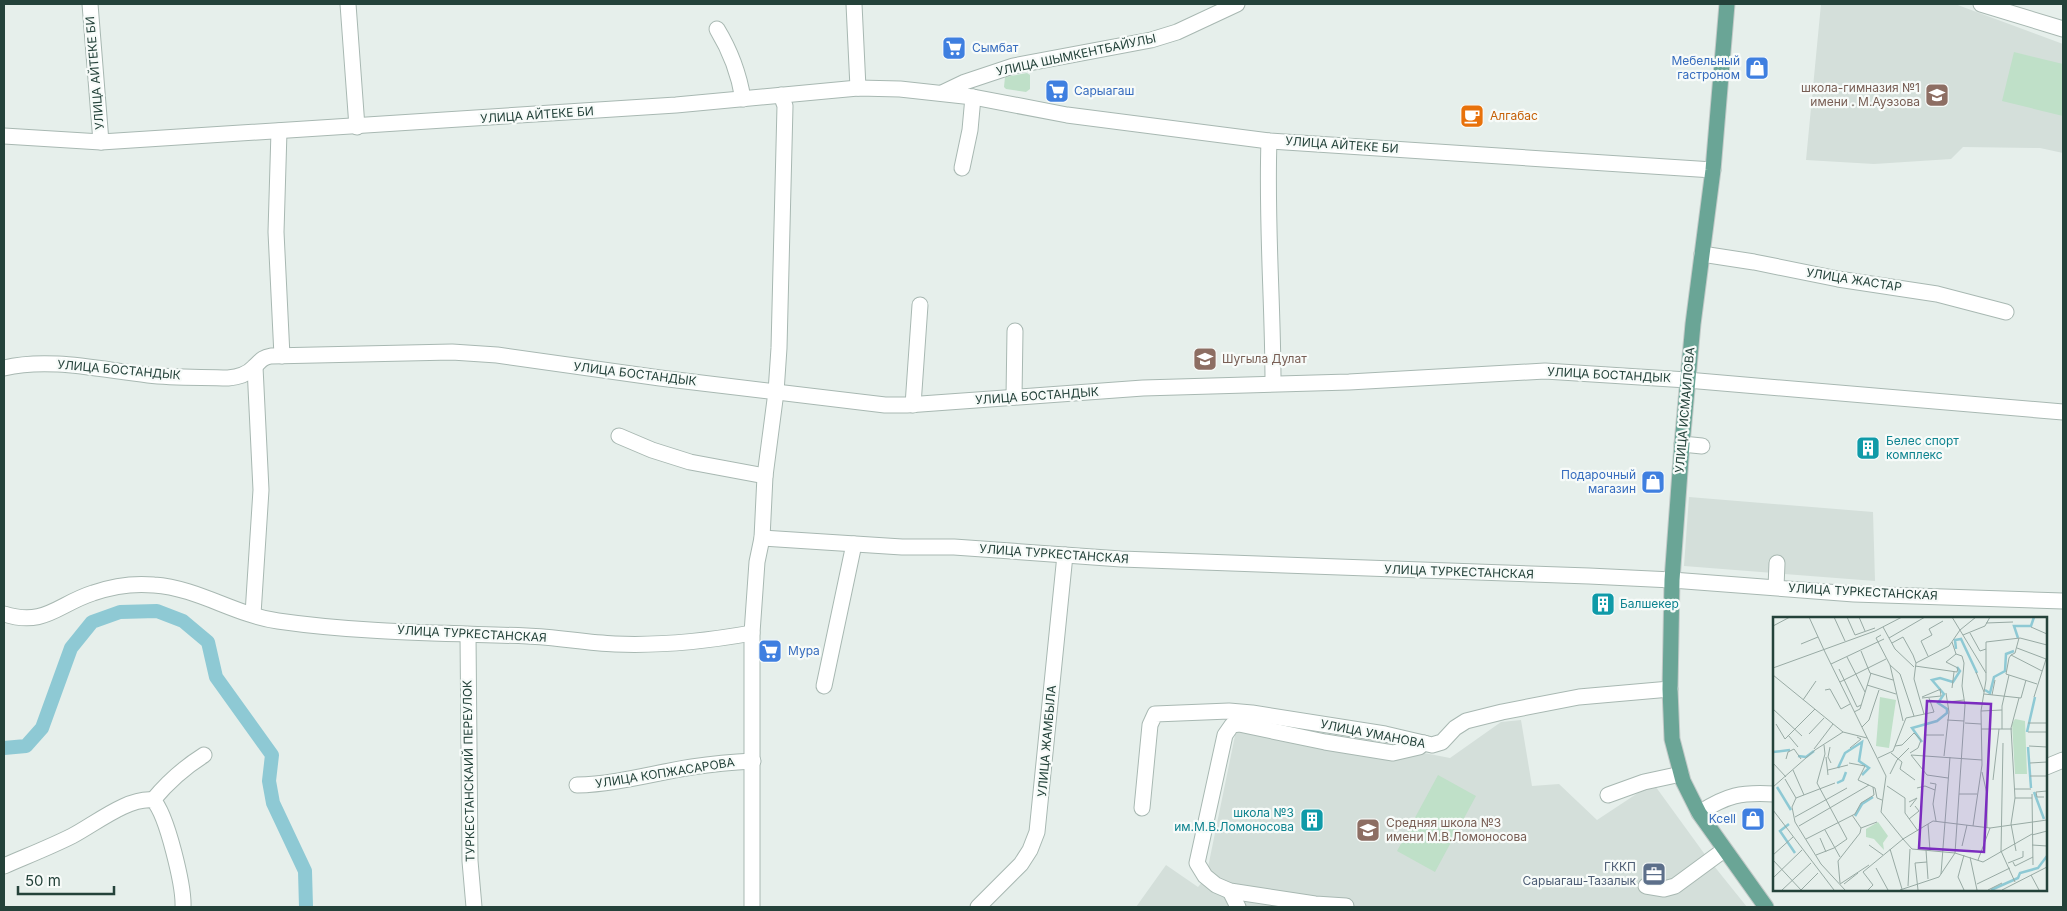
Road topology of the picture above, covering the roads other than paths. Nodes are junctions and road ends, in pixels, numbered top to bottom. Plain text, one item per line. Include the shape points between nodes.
1 (90, 4) edge
2 (348, 4) edge
3 (854, 4) edge
4 (1237, 4) edge
5 (1727, 4) edge
6 (1981, 4) edge
7 (717, 29) dead end
8 (2063, 29) edge
9 (858, 88) junction
10 (942, 93) junction
11 (781, 95) junction
12 (973, 97) junction
13 (744, 99) junction
14 (357, 126) junction
15 (279, 131) junction
16 (4, 136) edge
17 (1269, 141) junction
18 (101, 142) junction
19 (962, 168) dead end
20 (1714, 170) junction
21 (1702, 254) junction
22 (920, 305) dead end
23 (2006, 312) dead end
24 (1015, 331) dead end
25 (282, 356) junction
26 (255, 367) junction
27 (4, 368) edge
28 (1686, 380) junction
29 (1273, 383) junction
30 (776, 392) junction
31 (1014, 398) junction
32 (913, 405) junction
33 (2063, 412) edge
34 (619, 436) dead end
35 (1682, 444) junction
36 (1702, 446) dead end
37 (765, 476) junction
38 (762, 538) junction
39 (854, 544) junction
40 (1065, 554) junction
41 (1777, 563) dead end
42 (1672, 580) junction
43 (1776, 587) junction
44 (2063, 601) edge
45 (4, 614) edge
46 (253, 614) junction
47 (752, 633) junction
48 (468, 635) junction
49 (824, 686) dead end
50 (1670, 689) junction
51 (1424, 743) junction
52 (204, 755) dead end
53 (753, 760) junction
54 (2063, 760) edge
55 (2047, 767) edge
56 (1681, 774) junction
57 (577, 785) dead end
58 (1773, 794) edge
59 (1608, 796) dead end
60 (153, 800) junction
61 (1142, 808) dead end
62 (1698, 813) junction
63 (1724, 850) junction
64 (4, 866) edge
65 (1646, 886) dead end
66 (1230, 891) junction
67 (1346, 906) edge
68 (183, 907) edge
69 (474, 907) edge
70 (752, 907) edge
71 (978, 907) edge
72 (1238, 907) edge
73 (1766, 907) edge

1 - 18 street, УЛИЦА АЙТЕКЕ БИ
2 - 14 street
3 - 9 street
4 - 10 street, УЛИЦА ШЫМКЕНТБАЙУЛЫ via 1177,32 1151,40 1012,66
5 - 20 main road, УЛИЦА ИСМАИЛОВА
6 - 8 street
7 - 13 street via 729,48
9 - 10 street, УЛИЦА АЙТЕКЕ БИ
9 - 11 street, УЛИЦА АЙТЕКЕ БИ
10 - 12 street, УЛИЦА АЙТЕКЕ БИ
11 - 13 street, УЛИЦА АЙТЕКЕ БИ
11 - 30 street via 784,106 783,209
12 - 17 street, УЛИЦА АЙТЕКЕ БИ via 1067,114
12 - 19 street
13 - 14 street, УЛИЦА АЙТЕКЕ БИ
14 - 15 street, УЛИЦА АЙТЕКЕ БИ
15 - 18 street, УЛИЦА АЙТЕКЕ БИ
15 - 25 street via 276,232
16 - 18 street, УЛИЦА АЙТЕКЕ БИ
17 - 20 street, УЛИЦА АЙТЕКЕ БИ
17 - 29 street
20 - 21 main road, УЛИЦА ИСМАИЛОВА
21 - 23 street, УЛИЦА ЖАСТАР via 1937,294
21 - 28 main road, УЛИЦА ИСМАИЛОВА
22 - 32 street
24 - 31 street
25 - 26 street, УЛИЦА БОСТАНДЫК via 263,358
25 - 30 street, УЛИЦА БОСТАНДЫК via 452,352 497,355
26 - 27 street, УЛИЦА БОСТАНДЫК via 239,377 228,378 150,375 56,364 23,363
26 - 46 street via 261,490
28 - 29 street, УЛИЦА БОСТАНДЫК via 1545,371
28 - 33 street, УЛИЦА БОСТАНДЫК
28 - 35 main road, УЛИЦА ИСМАИЛОВА
29 - 31 street, УЛИЦА БОСТАНДЫК via 1143,388
30 - 32 street, УЛИЦА БОСТАНДЫК
30 - 37 street
31 - 32 street, УЛИЦА БОСТАНДЫК
34 - 37 street via 690,462
35 - 36 street
35 - 42 main road, УЛИЦА ИСМАИЛОВА
37 - 38 street
38 - 39 street, УЛИЦА ТУРКЕСТАНСКАЯ
38 - 47 street
39 - 40 street, УЛИЦА ТУРКЕСТАНСКАЯ
39 - 49 street
40 - 42 street, УЛИЦА ТУРКЕСТАНСКАЯ via 1246,565
40 - 71 street, УЛИЦА ЖАМБЫЛА via 1037,832 1021,864
41 - 43 street
42 - 43 street, УЛИЦА ТУРКЕСТАНСКАЯ
42 - 50 main road, УЛИЦА ИСМАИЛОВА
43 - 44 street, УЛИЦА ТУРКЕСТАНСКАЯ via 1854,594
45 - 46 street, УЛИЦА ТУРКЕСТАНСКАЯ via 25,619 38,617 92,593 138,584 179,588
46 - 48 street, УЛИЦА ТУРКЕСТАНСКАЯ via 276,621
47 - 48 street, УЛИЦА ТУРКЕСТАНСКАЯ via 663,645
47 - 53 street, УЛИЦА КОПЖАСАРОВА
48 - 69 street, ТУРКЕСТАНСКАИЙ ПЕРЕУЛОК via 470,861
50 - 51 street, УЛИЦА УМАНОВА via 1579,697 1502,712 1466,721 1442,742 1432,746
50 - 56 main road, УЛИЦА ИСМАИЛОВА via 1672,739
51 - 61 street, УЛИЦА УМАНОВА via 1376,732 1252,713 1155,714 1150,725
51 - 66 street via 1393,753 1249,725 1232,725 1225,735 1198,863 1205,876
52 - 60 street via 190,764
53 - 57 street, УЛИЦА КОПЖАСАРОВА via 691,767 619,782
53 - 70 street, УЛИЦА КОПЖАСАРОВА
54 - 55 street
56 - 59 street via 1644,782
56 - 62 main road, УЛИЦА ИСМАИЛОВА
58 - 62 street via 1734,795 1720,799
60 - 64 street via 128,804 72,836
60 - 68 street via 164,820 178,871
62 - 63 main road, УЛИЦА ИСМАИЛОВА
63 - 65 street via 1675,886 1664,889
63 - 73 main road, УЛИЦА ИСМАИЛОВА
66 - 67 street
66 - 72 street

